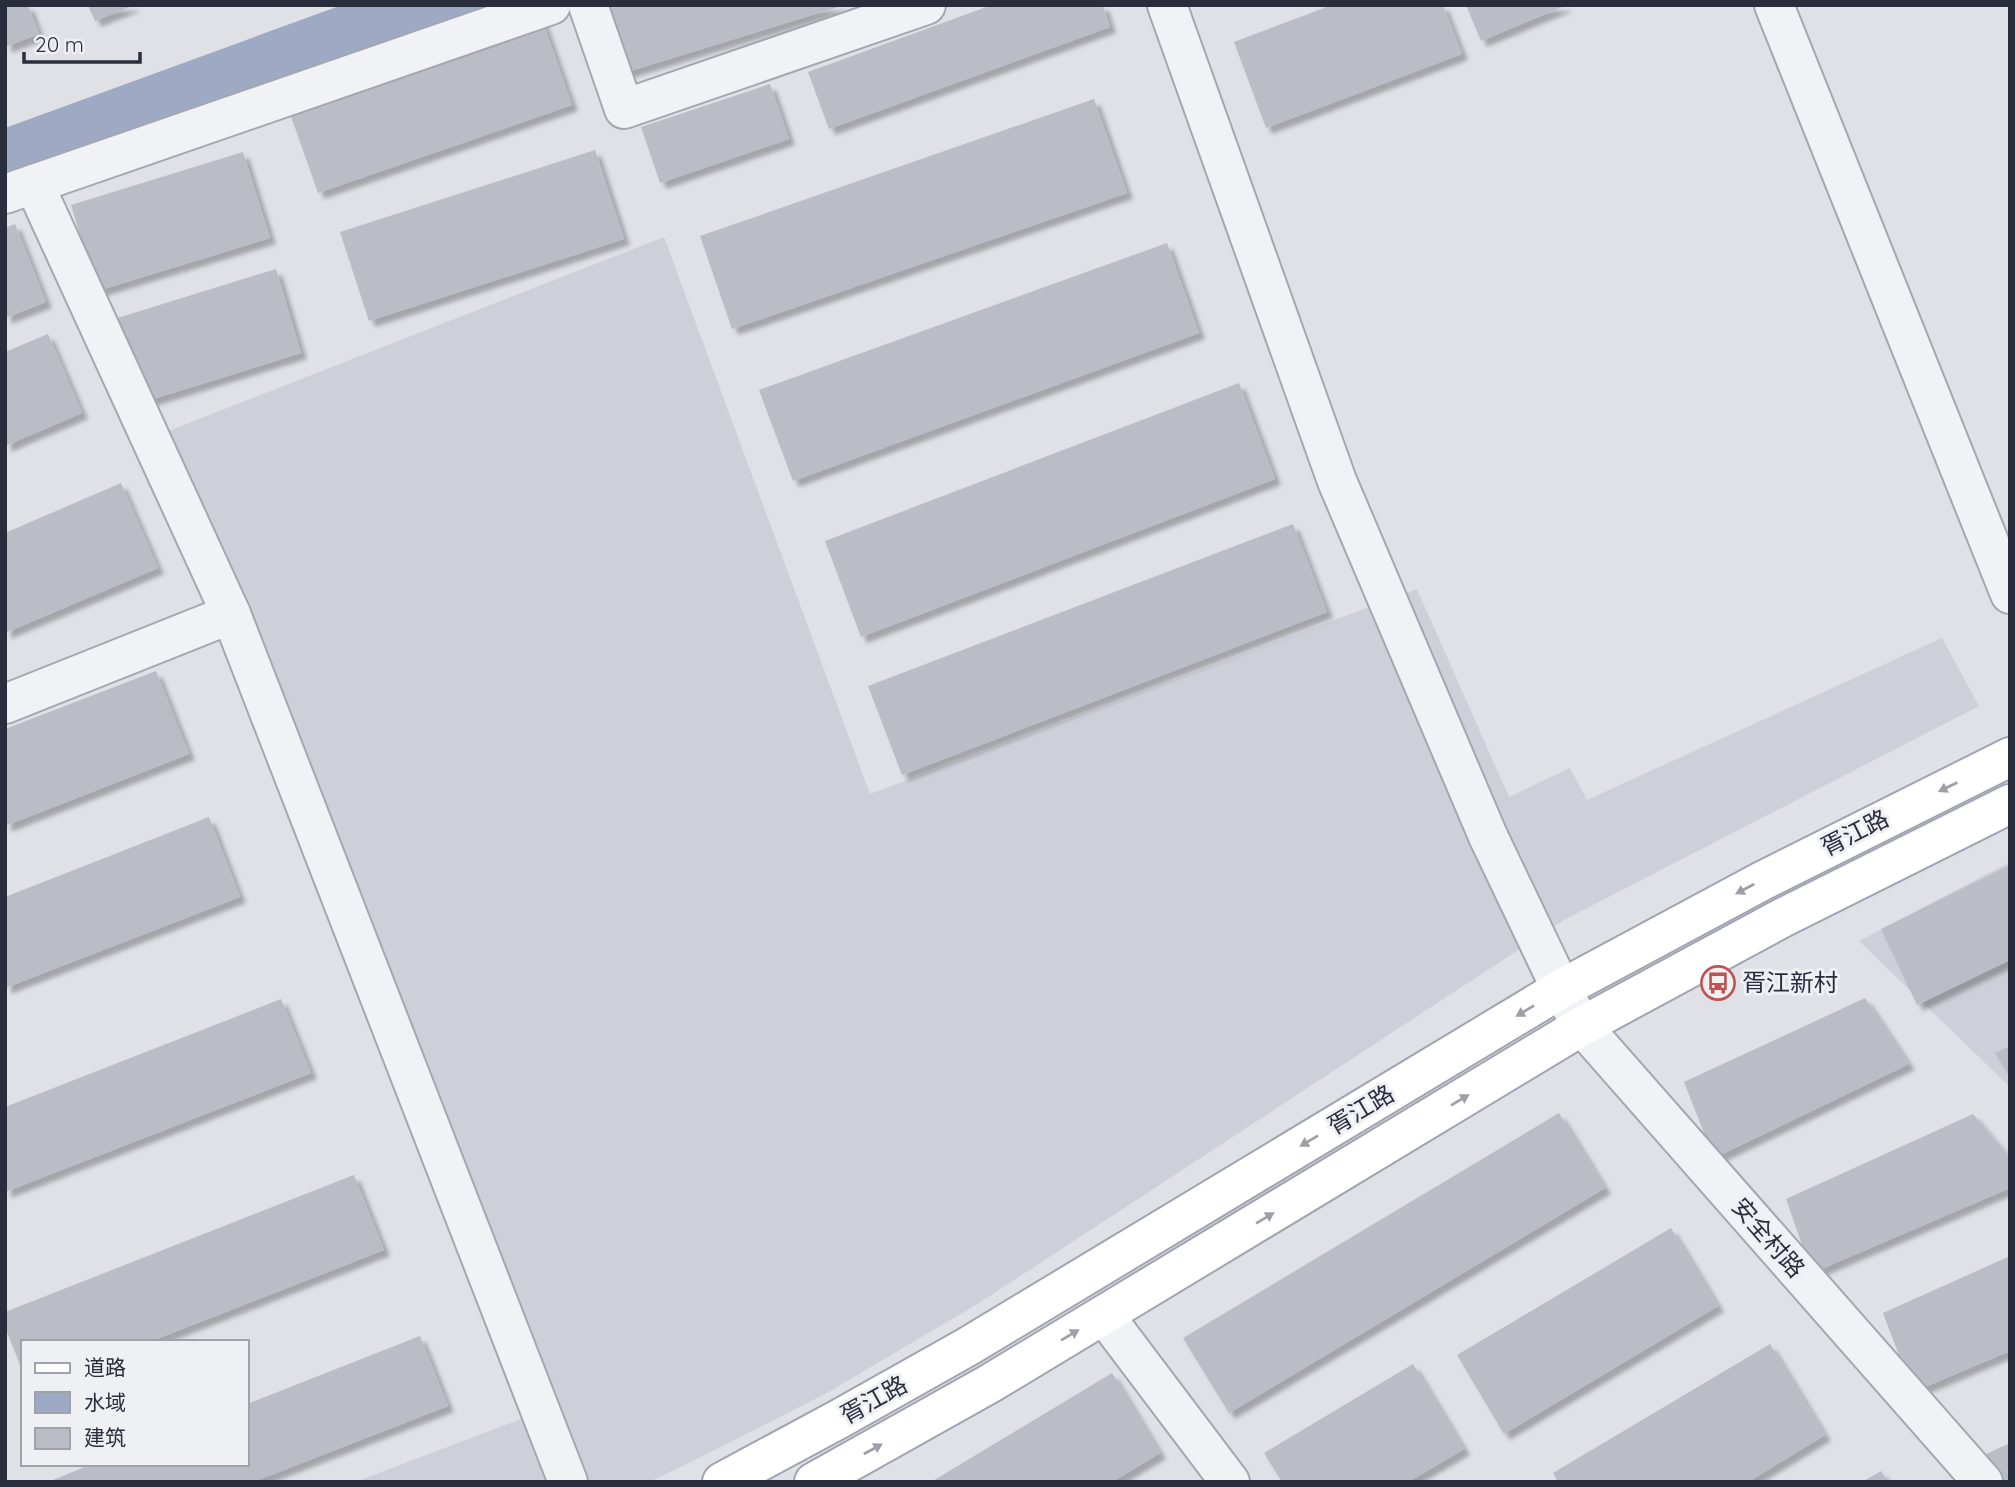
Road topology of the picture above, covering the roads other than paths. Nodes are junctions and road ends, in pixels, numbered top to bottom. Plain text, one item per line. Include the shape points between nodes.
1 (551, 5) edge
2 (571, 5) edge
3 (582, 5) edge
4 (587, 5) edge
5 (926, 5) edge
6 (1167, 5) edge
7 (1774, 5) edge
8 (20, 189) edge
9 (2010, 594) edge
10 (231, 614) junction
11 (5, 704) edge
12 (2010, 757) edge
13 (2010, 804) edge
14 (1561, 989) junction
15 (1582, 1026) junction
16 (1104, 1315) junction
17 (1215, 1477) edge
18 (568, 1482) edge
19 (722, 1482) edge
20 (814, 1482) edge
21 (1983, 1482) edge

1 - 8 street
2 - 3 street via 580,17
4 - 5 street via 624,108
6 - 14 street, 安全村路 via 1336,481 1488,836
7 - 9 street
8 - 10 street
10 - 11 street
10 - 18 street
12 -> 14 main road, 胥江路 via 1762,881
13 - 15 main road, 胥江路 via 1782,918
14 - 15 street, 安全村路
14 -> 19 main road, 胥江路 via 967,1347
16 -> 15 main road, 胥江路
15 - 21 street, 安全村路
16 - 17 street
20 -> 16 main road, 胥江路

